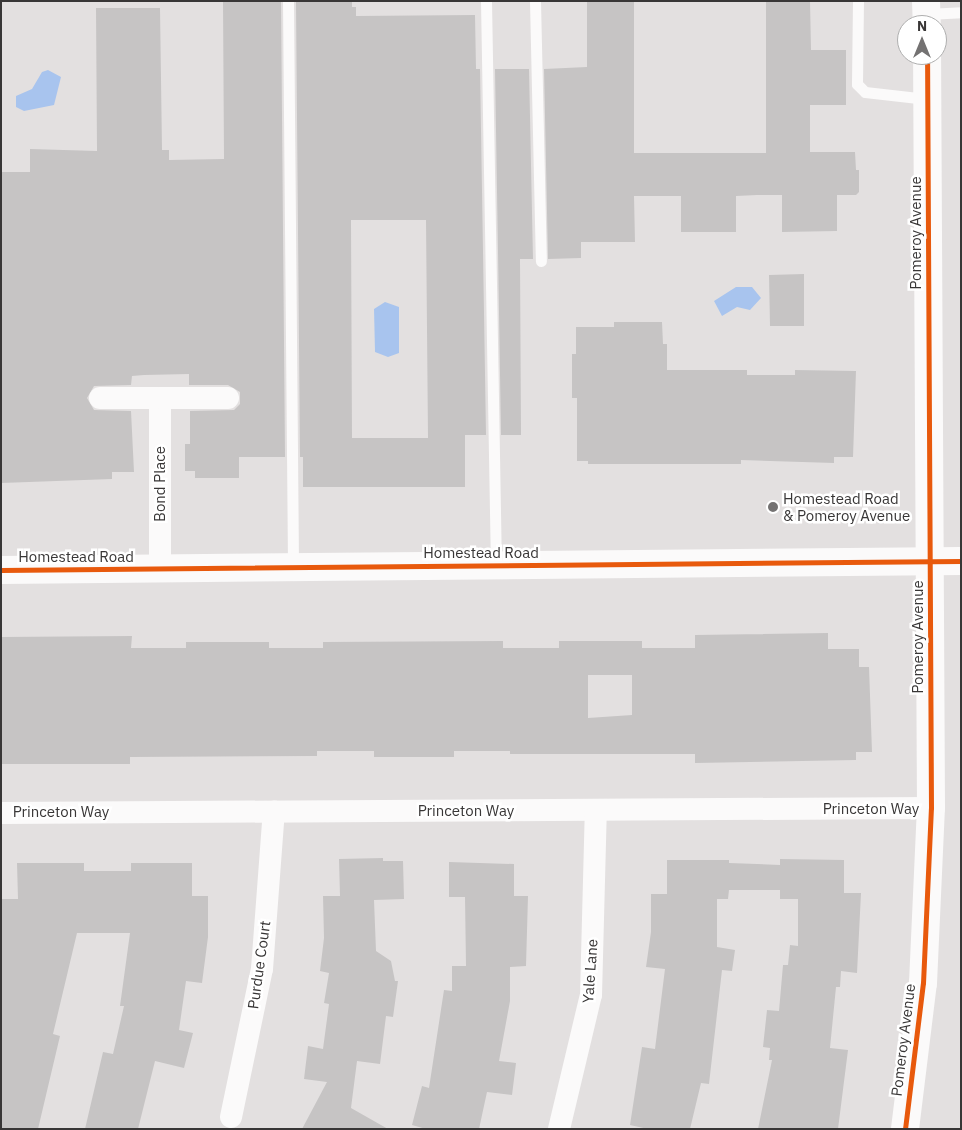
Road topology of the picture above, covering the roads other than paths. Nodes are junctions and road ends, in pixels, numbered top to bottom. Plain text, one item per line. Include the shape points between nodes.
1 (288, 1) edge
2 (486, 1) edge
3 (535, 1) edge
4 (858, 1) edge
5 (961, 12) edge
6 (927, 13) edge
7 (927, 65) edge
8 (927, 99) junction
9 (540, 261) dead end
10 (100, 398) dead end
11 (160, 398) junction
12 (228, 398) dead end
13 (931, 562) junction
14 (961, 562) edge
15 (496, 566) junction
16 (293, 567) junction
17 (160, 569) junction
18 (1, 570) edge
19 (931, 808) junction
20 (596, 810) junction
21 (274, 811) junction
22 (1, 813) edge
23 (231, 1117) dead end
24 (559, 1129) edge
25 (905, 1129) edge

1 - 16 lane
2 - 15 lane
3 - 9 lane
4 - 8 lane via 858,84 865,92
5 - 6 lane
7 - 8 street, Pomeroy Avenue
8 - 13 street, Pomeroy Avenue
10 - 11 street
11 - 12 street
11 - 17 street, Bond Place
13 - 14 street, Homestead Road
13 - 15 street, Homestead Road
13 - 19 street, Pomeroy Avenue
15 - 16 street, Homestead Road
16 - 17 street, Homestead Road
17 - 18 street, Homestead Road
19 - 20 street, Princeton Way
19 - 25 street, Pomeroy Avenue via 923,983
20 - 21 street, Princeton Way
20 - 24 street, Yale Lane via 590,995
21 - 22 street, Princeton Way
21 - 23 street, Purdue Court via 262,969

